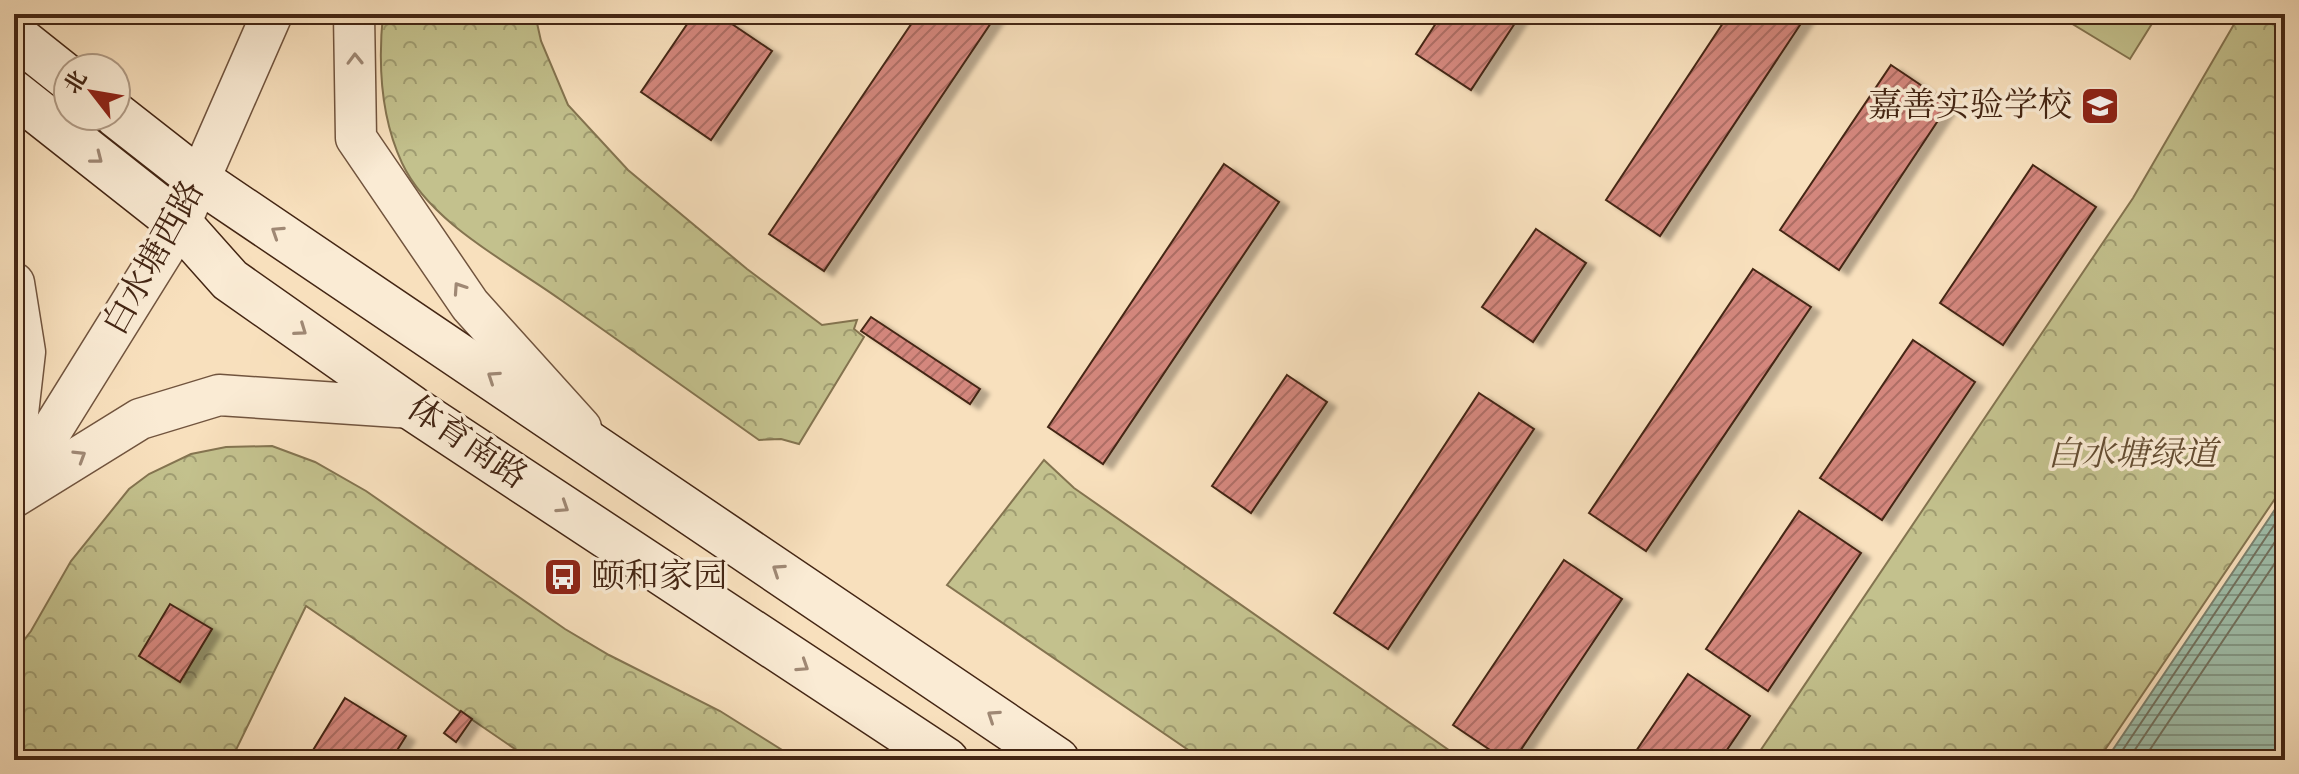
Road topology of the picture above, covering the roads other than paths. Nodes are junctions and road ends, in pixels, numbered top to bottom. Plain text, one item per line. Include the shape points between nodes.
1 (272, 14) edge
2 (354, 14) edge
3 (14, 35) edge
4 (52, 65) edge
5 (14, 93) edge
6 (132, 128) edge
7 (199, 180) junction
8 (180, 224) junction
9 (14, 283) edge
10 (412, 408) junction
11 (14, 448) edge
12 (602, 451) junction
13 (14, 494) edge
14 (946, 760) edge
15 (1057, 760) edge

1 - 7 street, 白水塘西路
12 -> 2 street via 470,305 356,138
3 - 4 main road
5 -> 8 main road, 体育南路
6 - 7 main road, 体育南路
7 - 8 street, 白水塘西路
12 -> 7 main road, 体育南路
8 -> 10 main road, 体育南路 via 230,280
8 - 13 street, 白水塘西路
9 - 11 street via 25,352
13 -> 10 street via 140,419 219,395
10 -> 14 main road, 体育南路
15 -> 12 main road, 体育南路

